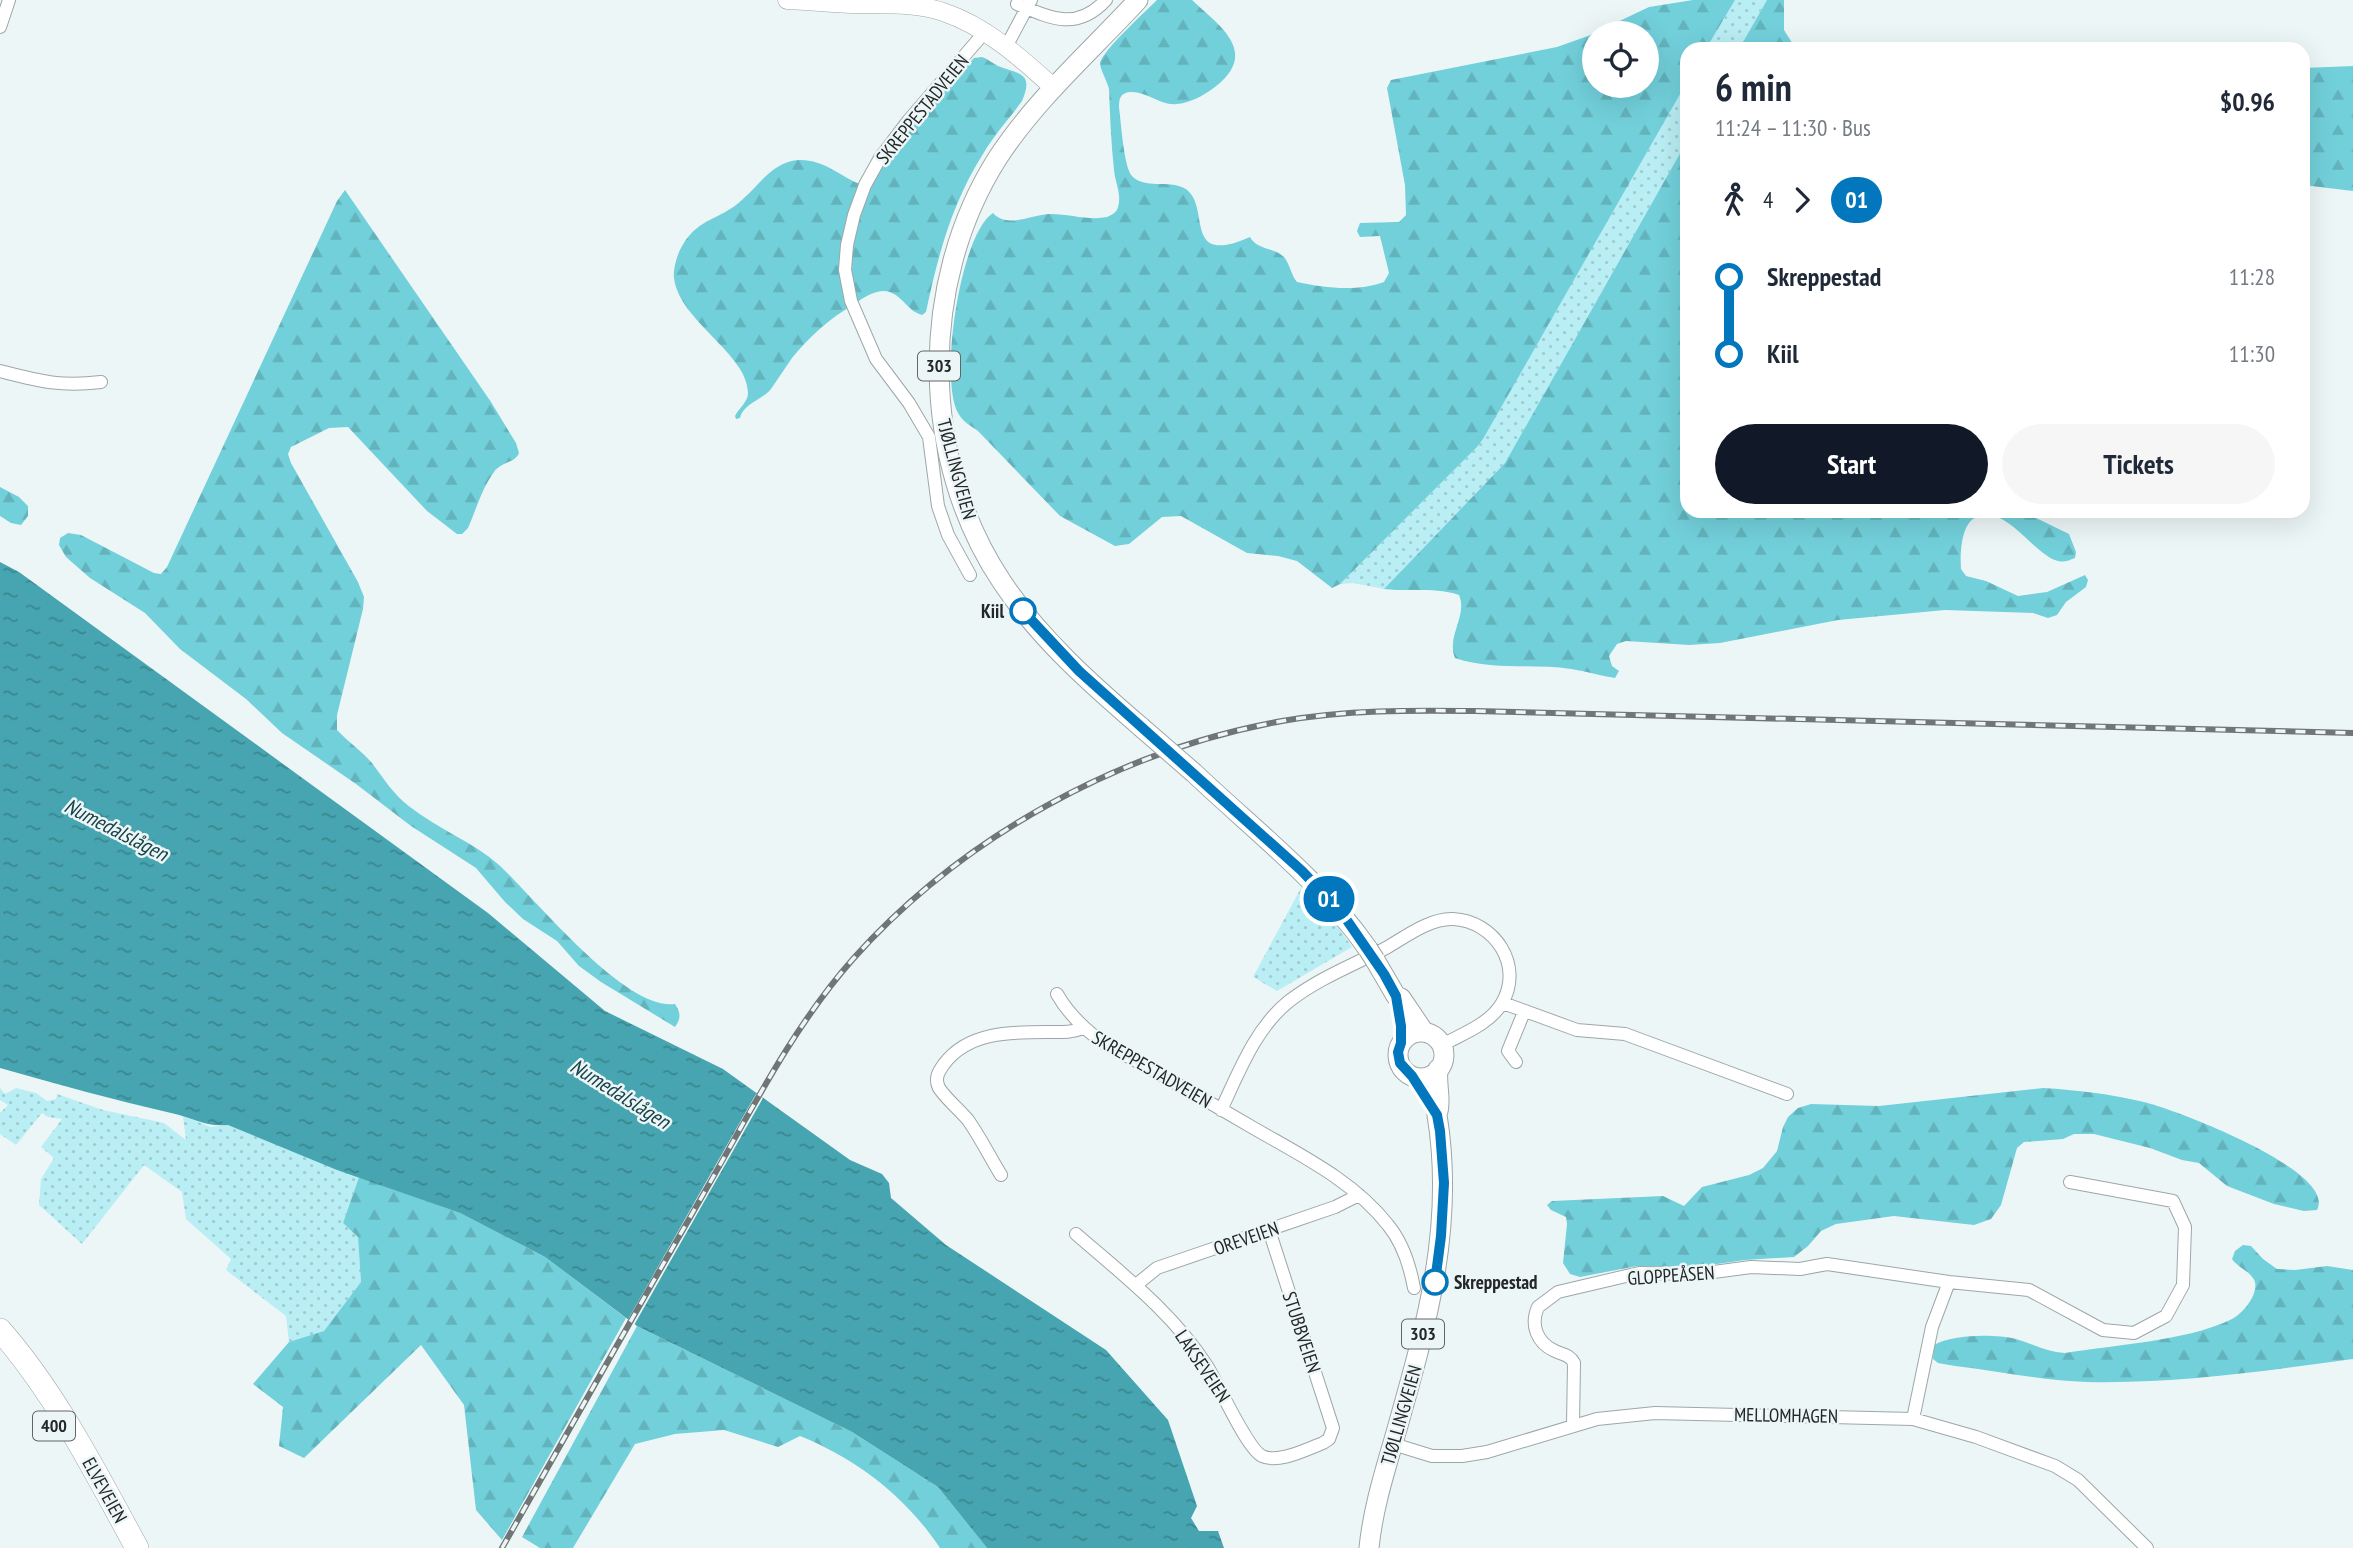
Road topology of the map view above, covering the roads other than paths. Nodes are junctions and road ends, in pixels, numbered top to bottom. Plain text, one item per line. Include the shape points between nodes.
1 (9, 0) edge
2 (787, 0) edge
3 (1106, 0) edge
4 (1138, 0) edge
5 (1025, 4) edge
6 (0, 27) edge
7 (984, 33) junction
8 (1006, 47) junction
9 (1054, 88) junction
10 (0, 371) edge
11 (101, 382) dead end
12 (970, 575) dead end
13 (1057, 994) dead end
14 (1396, 996) junction
15 (1503, 1003) junction
16 (1524, 1012) junction
17 (1083, 1028) junction
18 (1424, 1032) junction
19 (1401, 1043) junction
20 (1442, 1045) junction
21 (1516, 1062) dead end
22 (1438, 1069) junction
23 (1412, 1076) junction
24 (1787, 1094) dead end
25 (1221, 1110) junction
26 (1437, 1115) junction
27 (1001, 1175) dead end
28 (2070, 1182) dead end
29 (1359, 1195) junction
30 (1269, 1230) junction
31 (1076, 1234) dead end
32 (1948, 1282) junction
33 (1136, 1286) junction
34 (1414, 1288) dead end
35 (0, 1330) edge
36 (0, 1339) edge
37 (1913, 1419) junction
38 (1573, 1425) junction
39 (1332, 1434) joint
40 (1393, 1444) junction
41 (121, 1548) edge
42 (136, 1548) edge
43 (1369, 1548) edge
44 (2147, 1548) edge

1 - 6 street
2 - 7 street via 923,7
3 - 5 street via 1079,20 1061,19
4 - 9 main road, TJØLLINGVEIEN / 303
5 - 8 street
7 - 8 street
7 - 12 street, SKREPPESTADVEIEN via 880,158 854,215 845,270 851,301 876,359 929,437 939,506 948,535
8 - 9 street
9 - 14 main road, TJØLLINGVEIEN / 303, bridge via 996,161 964,229 951,270 941,324 939,371 943,425 964,507 980,547 1028,618 1310,879 1372,954
10 - 11 street via 51,384
13 - 17 street, SKREPPESTADVEIEN
14 - 18 main road, 303
14 - 19 main road, 303
15 - 16 street
15 - 20 street via 1491,1017
15 - 25 street, SKREPPESTADVEIEN via 1510,969 1500,944 1484,929 1465,921 1437,921 1287,1003 1250,1048
16 - 21 street via 1508,1051
16 - 24 street via 1577,1030 1625,1034
17 - 25 street, SKREPPESTADVEIEN
17 - 27 street, SKREPPESTADVEIEN via 970,1041 953,1053 938,1073 940,1088 967,1119
18 - 19 main road via 1409,1035
18 - 20 main road, 303
19 - 23 main road, 303 via 1400,1063
20 - 22 main road, 303 via 1444,1057
22 - 23 main road via 1427,1077
22 - 26 main road, TJØLLINGVEIEN / 303
23 - 26 main road, TJØLLINGVEIEN / 303
25 - 29 street, SKREPPESTADVEIEN
26 - 40 main road, TJØLLINGVEIEN / 303 via 1444,1183 1439,1256
28 - 32 street, GLOPPEÅSEN via 2173,1201 2185,1227 2183,1285 2166,1316 2134,1333 2103,1331 2029,1290
29 - 30 street, OREVEIEN
29 - 34 street, SKREPPESTADVEIEN via 1399,1240
30 - 33 street, OREVEIEN via 1157,1268
30 - 39 street, STUBBVEIEN
31 - 33 street, LAKSEVEIEN
32 - 37 street via 1932,1326
32 - 38 street, GLOPPEÅSEN via 1827,1264 1699,1274 1639,1273 1558,1292 1538,1307 1536,1331 1544,1343 1574,1363
33 - 39 street, LAKSEVEIEN via 1202,1358 1255,1452 1277,1458 1323,1443
35 - 42 highway, ELVEVEIEN / 400 via 60,1413
36 - 41 highway, ELVEVEIEN / 400 via 76,1461
37 - 38 street, MELLOMHAGEN via 1656,1413
37 - 44 street, MELLOMHAGEN via 2055,1466 2078,1480
38 - 40 street, MELLOMHAGEN via 1462,1456 1432,1456
40 - 43 main road, TJØLLINGVEIEN / 303

